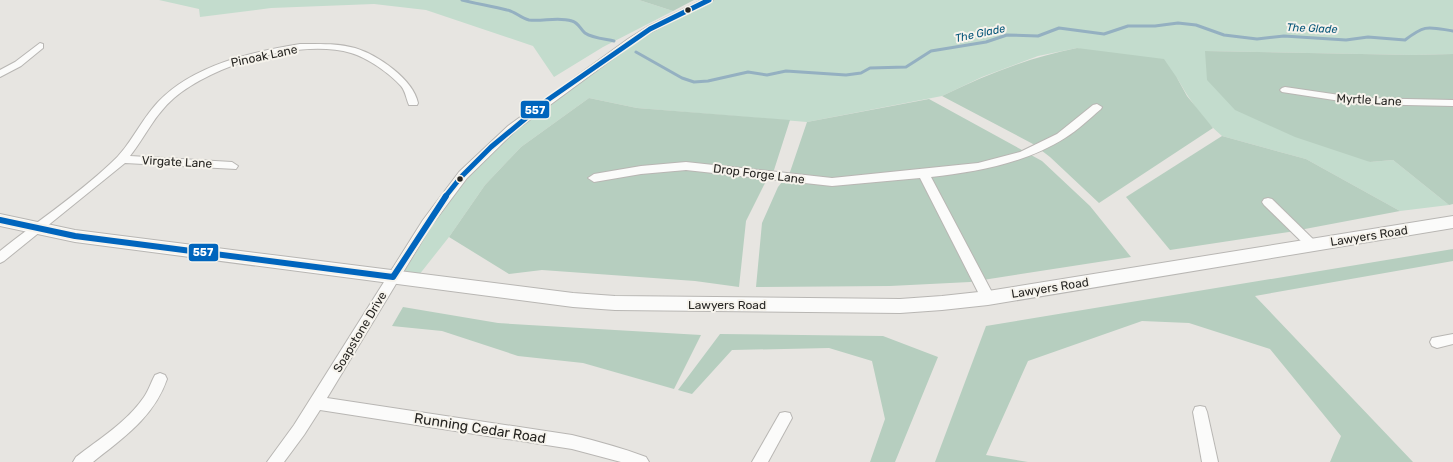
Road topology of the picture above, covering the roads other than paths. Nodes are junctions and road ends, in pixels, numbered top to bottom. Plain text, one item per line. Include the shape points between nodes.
1 (709, 0) edge
2 (40, 46) dead end
3 (0, 74) edge
4 (1285, 90) dead end
5 (413, 103) dead end
6 (1453, 103) edge
7 (1097, 107) dead end
8 (122, 159) junction
9 (232, 166) dead end
10 (924, 174) junction
11 (594, 178) dead end
12 (1268, 202) dead end
13 (0, 220) edge
14 (1453, 222) edge
15 (36, 229) junction
16 (1312, 245) junction
17 (0, 258) edge
18 (394, 277) junction
19 (988, 298) junction
20 (1453, 339) edge
21 (1437, 342) dead end
22 (160, 379) dead end
23 (316, 403) junction
24 (1200, 412) dead end
25 (785, 418) dead end
26 (81, 462) edge
27 (275, 462) edge
28 (641, 462) edge
29 (760, 462) edge
30 (1210, 462) edge

1 - 18 street, Soapstone Drive via 631,41 500,138 451,190
2 - 3 street via 18,64
4 - 6 street, Myrtle Lane via 1360,101
5 - 8 street, Pinoak Lane via 406,85 367,56 353,49 314,47 258,55 208,72 181,87 160,106
7 - 10 street, Drop Forge Lane via 1062,136 1024,154 978,167
8 - 9 street, Virgate Lane
8 - 15 street, Pinoak Lane
10 - 11 street, Drop Forge Lane via 832,182 686,166
10 - 19 street
12 - 16 street
13 - 15 main road, Lawyers Road
14 - 16 main road, Lawyers Road
15 - 17 street, Pinoak Lane
15 - 18 main road, Lawyers Road
16 - 19 main road, Lawyers Road
18 - 19 main road, Lawyers Road via 615,303 900,306
18 - 23 street, Soapstone Drive
20 - 21 street
22 - 26 street via 149,402 138,415
23 - 27 street, Soapstone Drive
23 - 28 street, Running Cedar Road via 572,442
24 - 30 street
25 - 29 street

